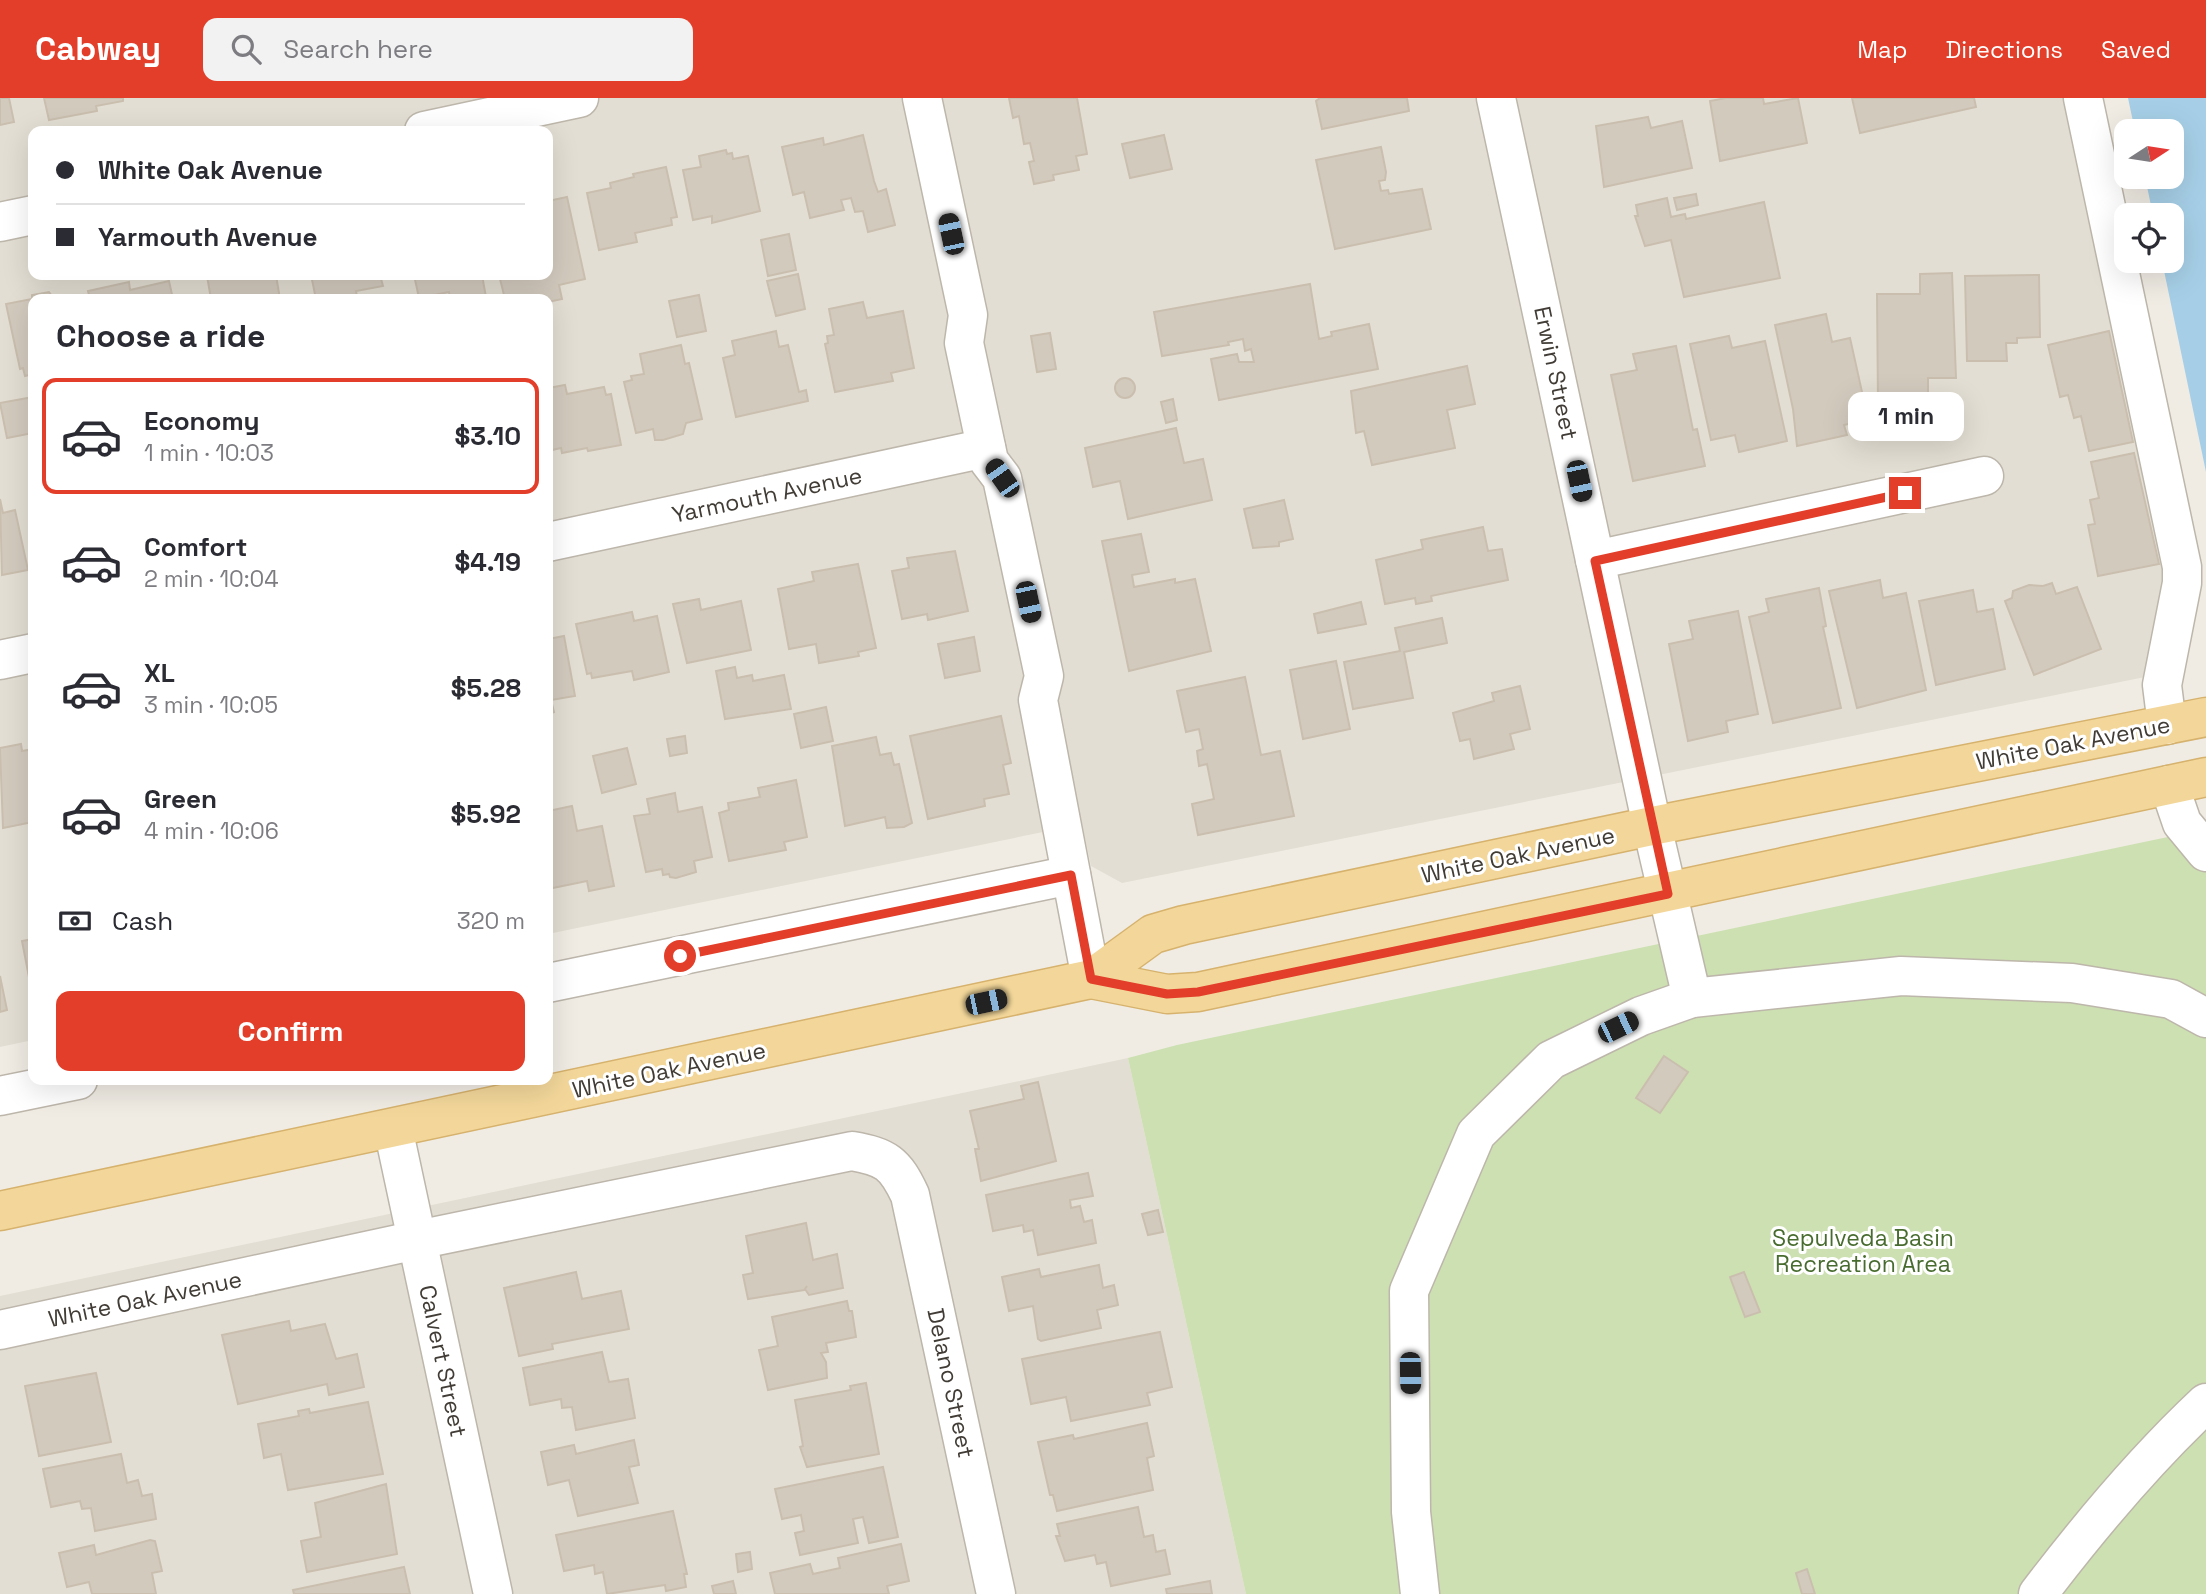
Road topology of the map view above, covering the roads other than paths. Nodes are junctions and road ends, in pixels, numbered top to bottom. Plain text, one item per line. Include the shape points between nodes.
1 (579, 98) edge
2 (922, 98) edge
3 (1496, 98) edge
4 (2082, 98) edge
5 (447, 126) edge
6 (28, 216) edge
7 (0, 222) edge
8 (986, 448) junction
9 (1984, 476) dead end
10 (553, 541) edge
11 (1595, 561) junction
12 (28, 654) edge
13 (0, 660) edge
14 (2191, 720) edge
15 (2206, 777) edge
16 (2169, 785) junction
17 (1652, 826) junction
18 (2206, 852) edge
19 (1071, 875) junction
20 (1668, 894) junction
21 (1091, 979) junction
22 (553, 982) edge
23 (1692, 998) junction
24 (2206, 1018) edge
25 (54, 1085) edge
26 (0, 1096) edge
27 (393, 1128) junction
28 (900, 1175) joint
29 (0, 1211) edge
30 (417, 1240) junction
31 (0, 1330) edge
32 (2206, 1404) edge
33 (493, 1594) edge
34 (996, 1594) edge
35 (1420, 1594) edge
36 (2038, 1594) edge

1 - 5 street
2 - 8 street via 968,315 964,343
3 - 11 street, Erwin Street
4 - 14 street via 2182,567 2162,685
6 - 7 street
8 - 10 street, Yarmouth Avenue
8 - 19 street via 1002,478 1044,676 1038,701
9 - 11 street
11 - 17 street, Erwin Street
12 - 13 street
14 - 17 main road, White Oak Avenue
15 - 16 main road, White Oak Avenue
16 - 18 street via 2182,823
16 - 20 main road, White Oak Avenue
17 - 20 street, Erwin Street
17 - 21 main road, White Oak Avenue via 1184,925 1153,934
19 - 21 street
19 - 22 street
20 - 21 main road, White Oak Avenue via 1198,992 1167,994
20 - 23 street, Erwin Street
21 - 27 main road, White Oak Avenue
23 - 24 street via 1901,976 2072,983 2171,999
23 - 35 street via 1641,1016 1551,1060 1475,1134 1409,1291 1411,1511
25 - 26 street
27 - 29 main road, White Oak Avenue
27 - 30 street, Calvert Street
28 - 30 street, White Oak Avenue via 882,1157 852,1151
28 - 34 street, Delano Street via 910,1195
30 - 31 street, White Oak Avenue
30 - 33 street, Calvert Street
32 - 36 street via 2084,1534

